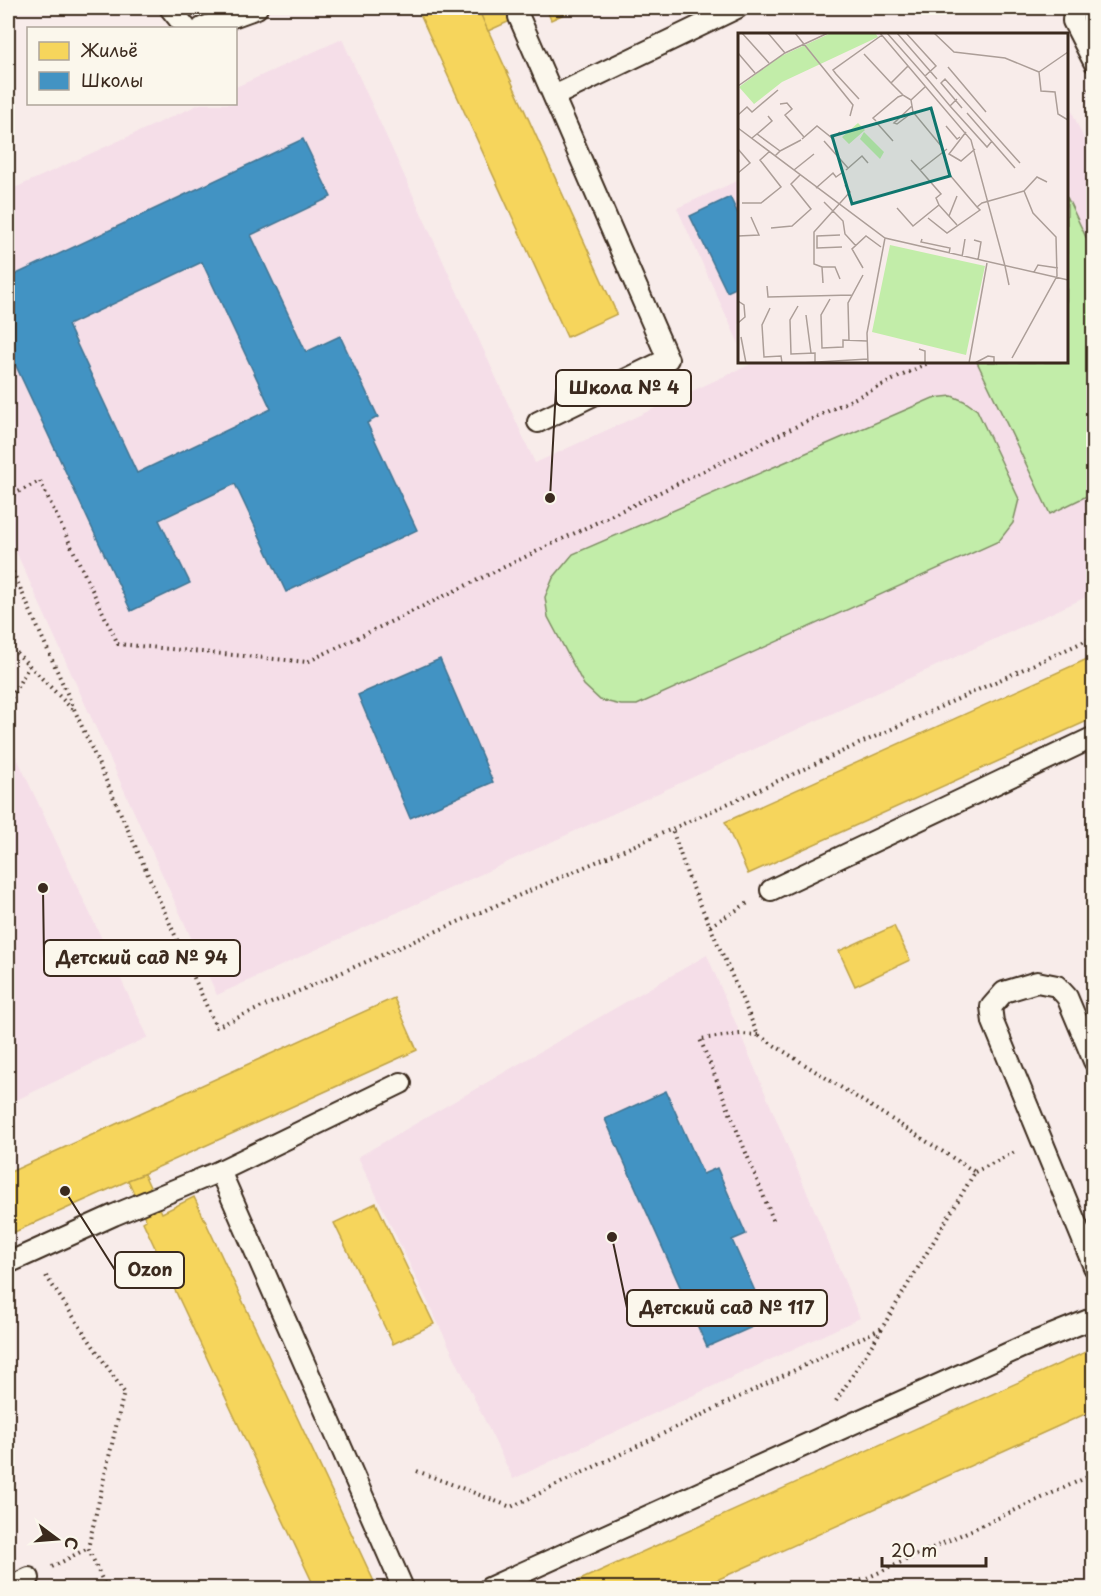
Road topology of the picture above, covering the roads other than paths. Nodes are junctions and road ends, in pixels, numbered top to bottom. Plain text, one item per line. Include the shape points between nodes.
1 (170, 8) edge
2 (257, 8) edge
3 (737, 8) edge
4 (1074, 8) edge
5 (519, 17) dead end
6 (185, 27) edge
7 (205, 27) edge
8 (1094, 62) edge
9 (554, 96) junction
10 (538, 422) dead end
11 (1094, 737) edge
12 (771, 890) road end
13 (1094, 1061) edge
14 (401, 1083) dead end
15 (220, 1171) junction
16 (8, 1263) edge
17 (1094, 1267) edge
18 (1094, 1318) edge
19 (29, 1578) road end
20 (8, 1588) edge
21 (403, 1588) edge
22 (489, 1588) edge

1 - 6 lane
2 - 7 lane
3 - 9 lane
4 - 8 lane via 1073,21
5 - 9 lane
9 - 10 lane via 668,359
11 - 12 lane
13 - 17 lane via 1067,997 1057,986 1037,982 1004,992 991,1007 993,1022
14 - 15 lane
15 - 16 lane
15 - 21 lane
18 - 22 lane
19 - 20 lane

